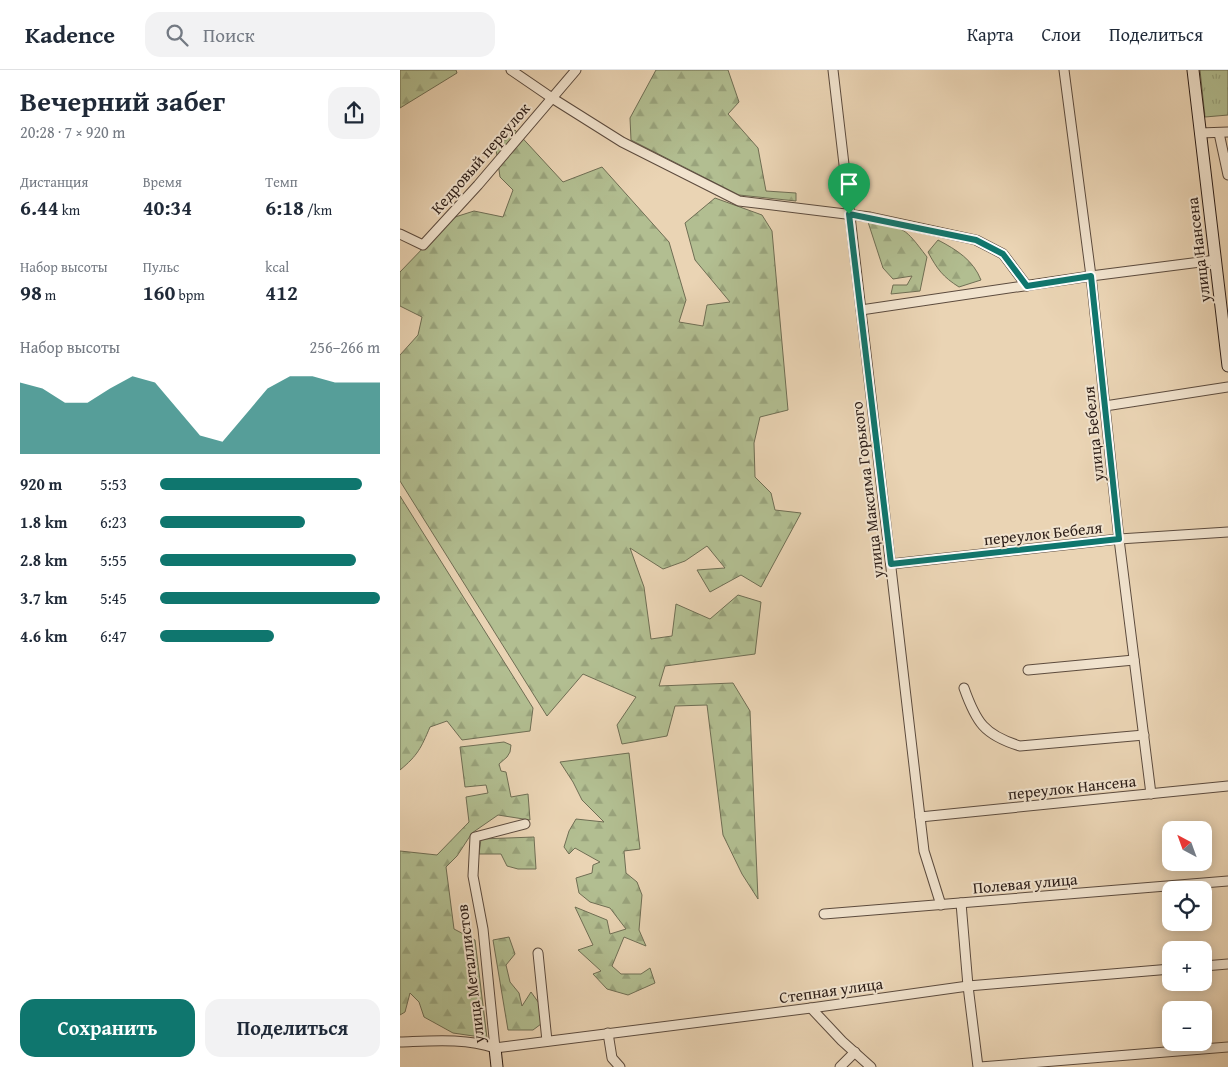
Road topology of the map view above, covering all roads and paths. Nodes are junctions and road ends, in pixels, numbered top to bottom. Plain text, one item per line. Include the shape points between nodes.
1 (511, 70) edge
2 (576, 70) edge
3 (833, 70) edge
4 (1064, 70) edge
5 (1193, 70) edge
6 (552, 98) junction
7 (1200, 133) junction
8 (1223, 133) edge
9 (1228, 176) edge
10 (849, 214) junction
11 (400, 234) edge
12 (1216, 260) junction
13 (1091, 276) junction
14 (1027, 286) junction
15 (860, 310) junction
16 (1228, 366) edge
17 (1228, 387) edge
18 (1105, 406) junction
19 (1228, 532) edge
20 (1119, 539) junction
21 (891, 564) junction
22 (1134, 660) junction
23 (1028, 670) dead end
24 (964, 688) dead end
25 (1144, 735) junction
26 (1228, 786) edge
27 (1151, 794) junction
28 (920, 817) junction
29 (525, 824) dead end
30 (1228, 881) edge
31 (961, 903) junction
32 (941, 905) junction
33 (824, 914) dead end
34 (538, 953) dead end
35 (1228, 964) edge
36 (1212, 965) edge
37 (1162, 969) edge
38 (968, 986) junction
39 (811, 1008) junction
40 (608, 1033) junction
41 (547, 1041) junction
42 (400, 1042) edge
43 (1228, 1047) edge
44 (495, 1048) junction
45 (855, 1052) junction
46 (497, 1067) edge
47 (620, 1067) edge
48 (840, 1067) edge
49 (871, 1067) edge
50 (979, 1067) edge

1 - 6 street
2 - 6 street, Кедровый переулок
3 - 10 street, улица Максима Горького
4 - 13 street, улица Бебеля
5 - 7 main road, улица Нансена
6 - 10 street via 622,142 739,201
6 - 11 street, Кедровый переулок via 423,245
7 - 8 street
7 - 12 main road, улица Нансена
8 - 9 street
10 - 14 street via 976,240 1003,254
10 - 15 street, улица Максима Горького
12 - 13 street
12 - 16 main road, улица Нансена
13 - 14 street
13 - 18 street, улица Бебеля
14 - 15 street
15 - 21 street, улица Максима Горького
17 - 18 street
18 - 20 street, улица Бебеля
19 - 20 street, переулок Бебеля
20 - 21 street, переулок Бебеля
20 - 22 street, улица Бебеля
21 - 28 street, улица Максима Горького
22 - 23 street
22 - 25 street, улица Бебеля
24 - 25 street via 973,713 987,730 1005,742 1020,746
25 - 27 street, улица Бебеля
26 - 27 street, переулок Нансена
27 - 28 street, переулок Нансена
28 - 32 street, улица Максима Горького via 924,851
29 - 44 street, улица Металлистов via 475,837 473,876 483,930
30 - 31 street, Полевая улица
31 - 32 street, Полевая улица
31 - 38 street
32 - 33 street, Полевая улица
34 - 41 street
35 - 36 street
37 - 38 street, Степная улица
38 - 39 street, Степная улица
38 - 50 street
39 - 40 street, Степная улица
39 - 45 street
40 - 41 street, Степная улица
40 - 47 street via 612,1058
41 - 44 street, Степная улица
42 - 44 street via 481,1043
43 - 50 street
44 - 46 main road, улица Металлистов
45 - 48 street
45 - 49 street

